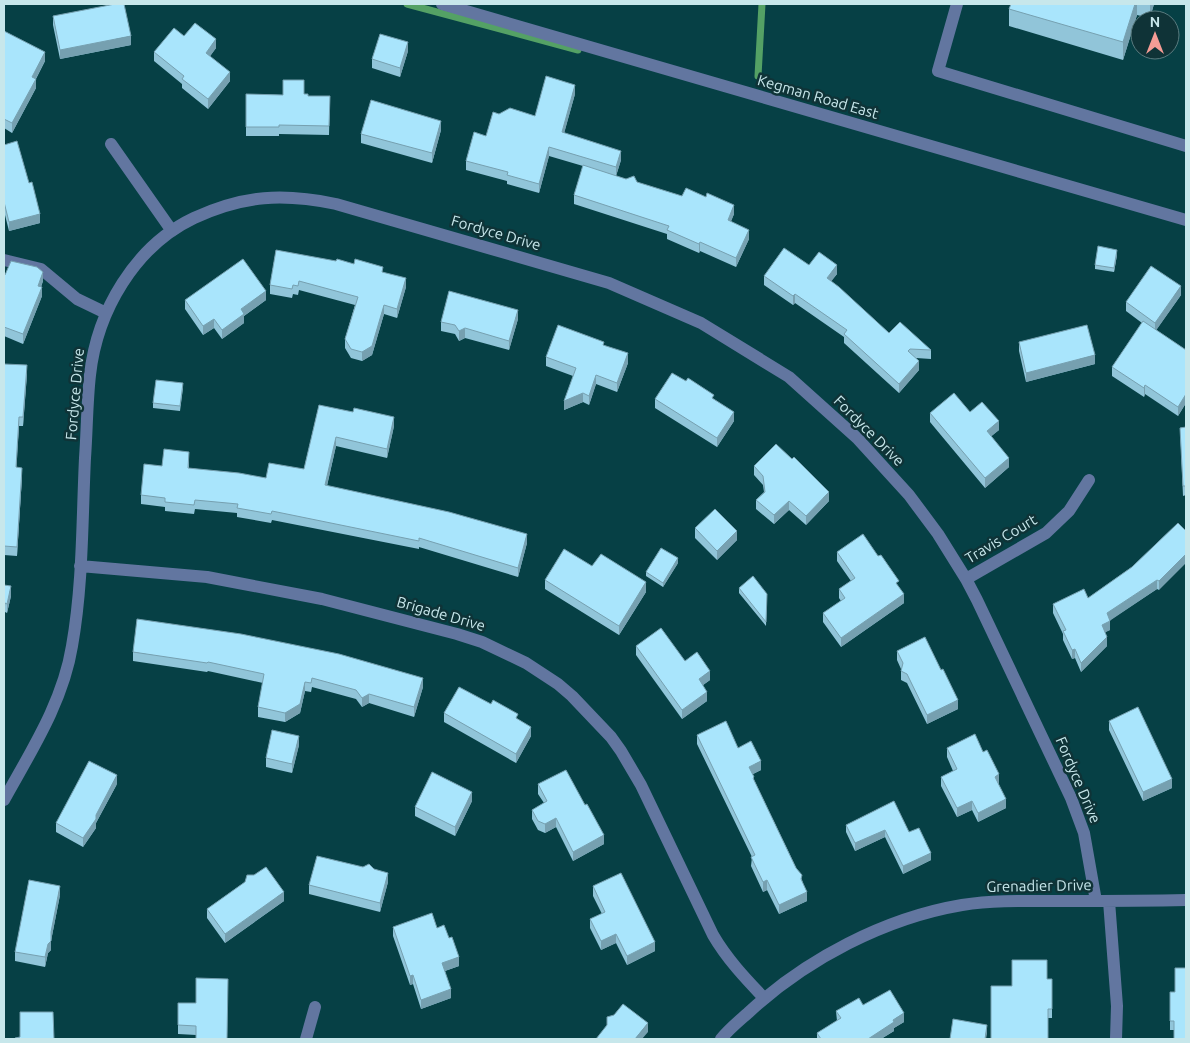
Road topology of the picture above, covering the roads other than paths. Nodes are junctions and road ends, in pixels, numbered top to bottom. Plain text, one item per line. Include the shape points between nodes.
1 (442, 4) edge
2 (958, 4) edge
3 (111, 144) dead end
4 (1186, 146) edge
5 (1186, 220) edge
6 (172, 231) junction
7 (4, 260) edge
8 (106, 313) junction
9 (1089, 480) dead end
10 (80, 566) junction
11 (966, 579) junction
12 (4, 800) edge
13 (1186, 900) edge
14 (1102, 902) junction
15 (764, 998) junction
16 (314, 1008) dead end
17 (306, 1039) edge
18 (721, 1039) edge
19 (1116, 1039) edge

1 - 5 street, Kegman Road East
2 - 4 street via 938,71
3 - 6 street
6 - 8 street, Fordyce Drive via 136,264
6 - 11 street, Fordyce Drive via 214,209 243,200 306,198 609,283 678,312 789,377 857,438 909,496
7 - 8 street via 41,269 77,300
8 - 10 street, Fordyce Drive via 90,374
9 - 11 street, Travis Court via 1069,511 1046,533
10 - 12 street, Fordyce Drive via 68,668 51,714
10 - 15 street, Brigade Drive via 207,577 322,599 457,634 526,663 572,696 621,751 641,785 713,935 740,974
11 - 14 street, Fordyce Drive via 1071,798
13 - 14 street, Grenadier Drive
14 - 15 street, Grenadier Drive via 1020,900 962,905 918,915 868,934 829,954
14 - 19 street, Fordyce Drive via 1117,1006
15 - 18 street, Grenadier Drive
16 - 17 street

